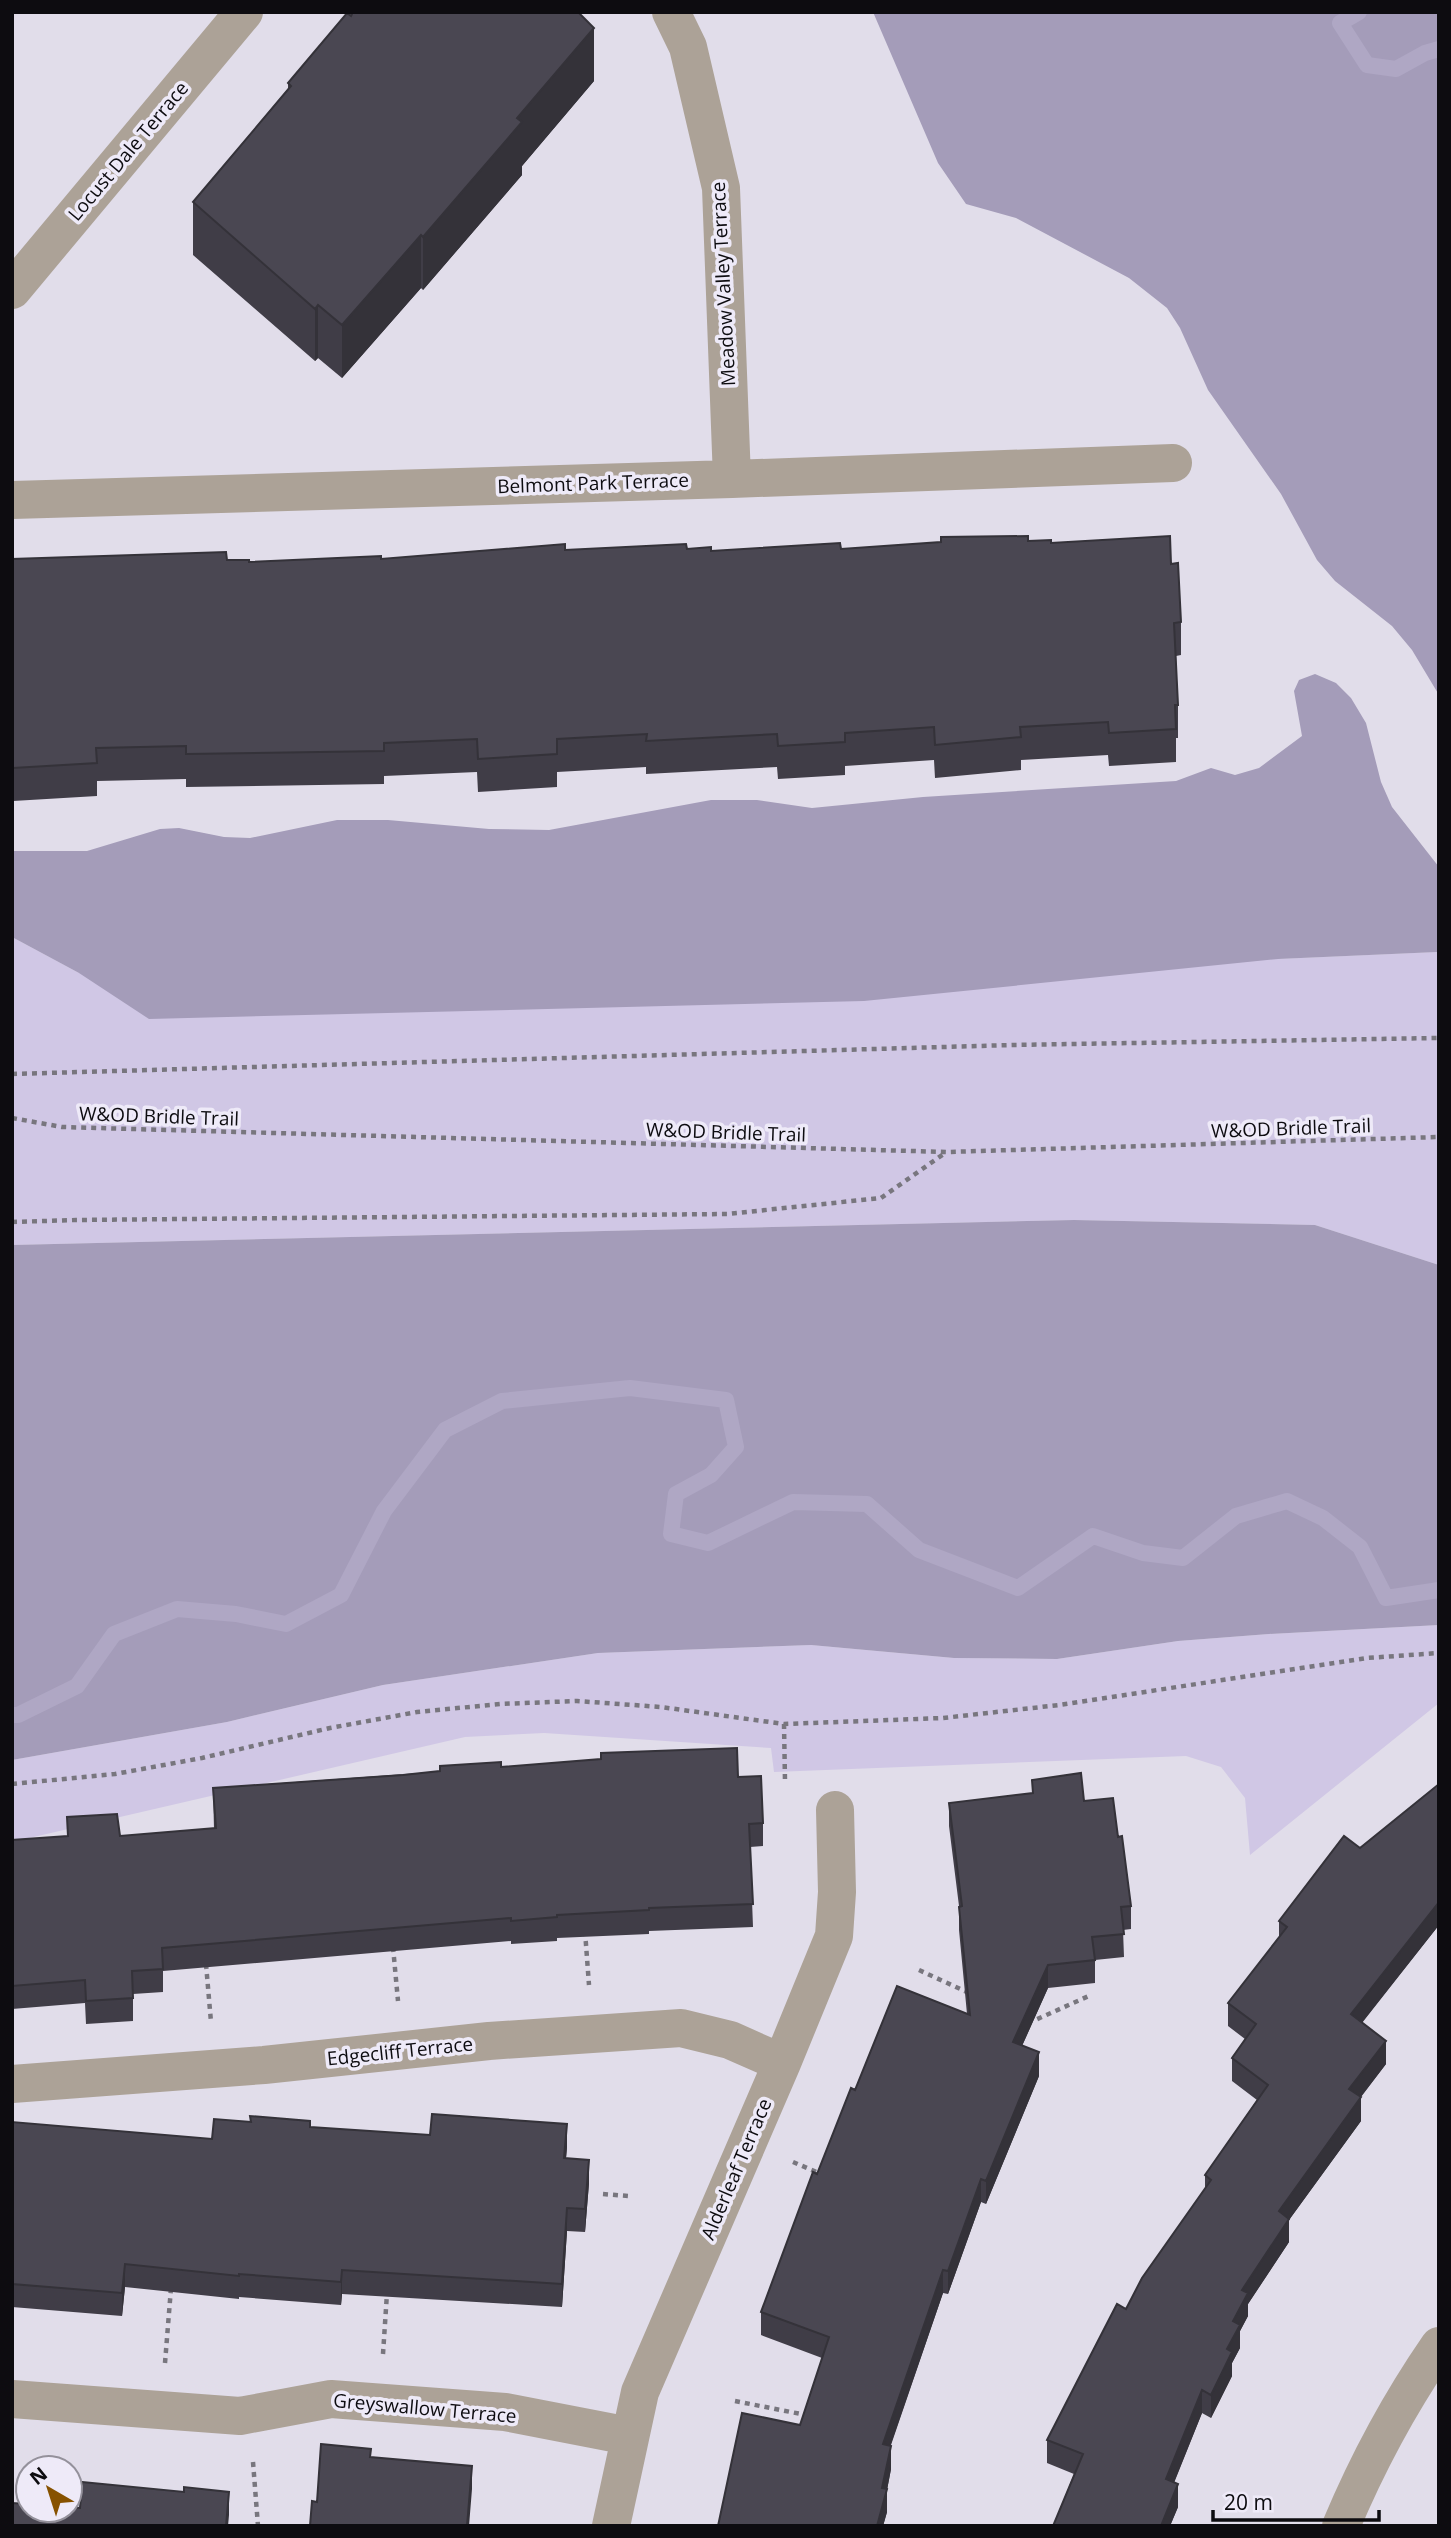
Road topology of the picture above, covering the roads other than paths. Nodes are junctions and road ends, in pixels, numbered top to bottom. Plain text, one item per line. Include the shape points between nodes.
1 (244, 12) edge
2 (671, 12) edge
3 (12, 290) edge
4 (1173, 463) dead end
5 (732, 479) junction
6 (12, 500) edge
7 (835, 1810) dead end
8 (782, 2063) junction
9 (12, 2084) edge
10 (1439, 2346) edge
11 (12, 2399) edge
12 (629, 2436) junction
13 (611, 2526) edge
14 (1341, 2526) edge

1 - 3 street, Locust Dale Terrace
2 - 5 street, Meadow Valley Terrace via 688,47 722,188
4 - 5 street, Belmont Park Terrace
5 - 6 street, Belmont Park Terrace
7 - 8 street, Alderleaf Terrace via 834,1936
8 - 9 street, Edgecliff Terrace via 730,2040 681,2028
8 - 12 street, Alderleaf Terrace via 640,2392
10 - 14 street via 1419,2374
11 - 12 street, Greyswallow Terrace via 240,2416 331,2399 505,2412
12 - 13 street, Alderleaf Terrace

